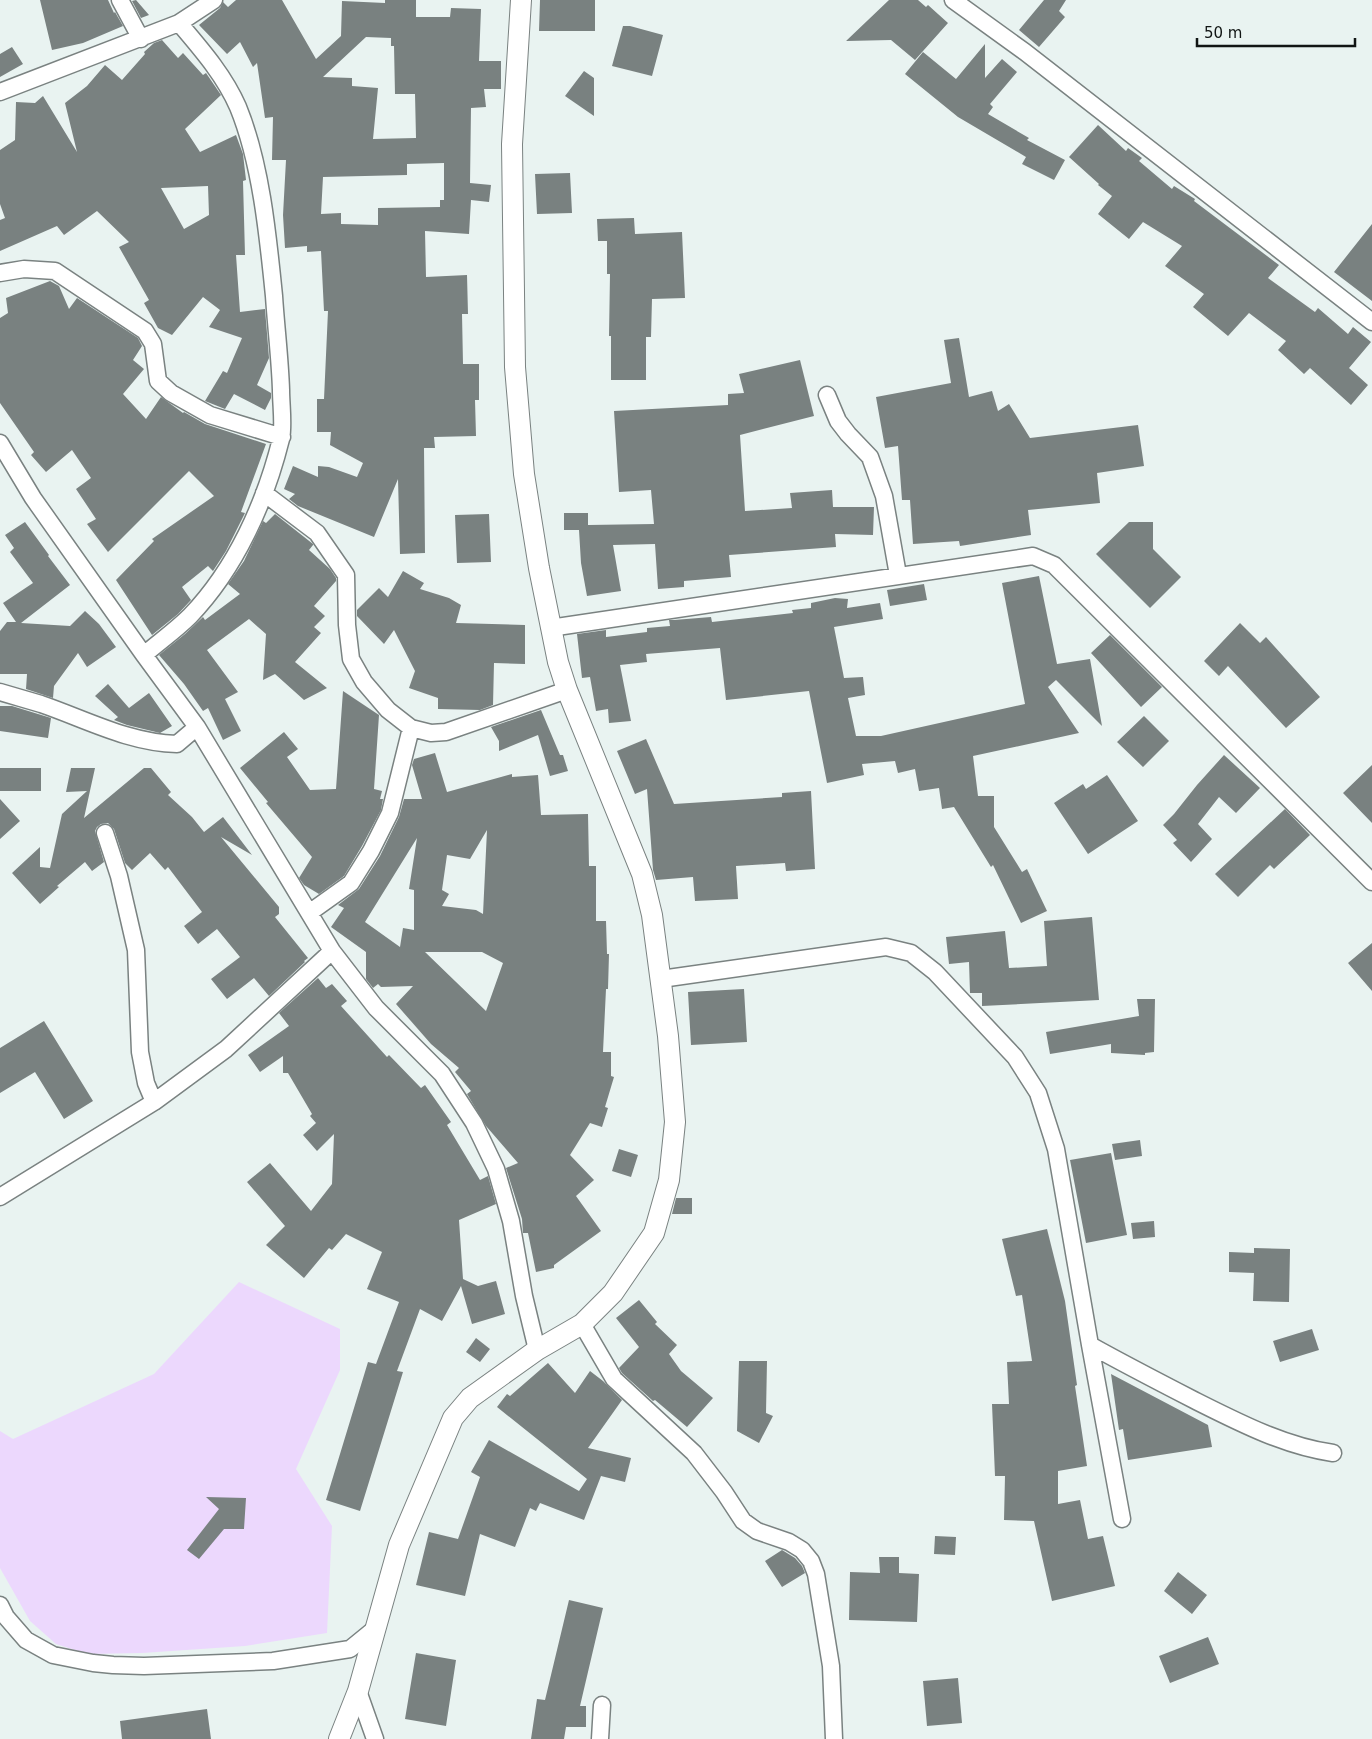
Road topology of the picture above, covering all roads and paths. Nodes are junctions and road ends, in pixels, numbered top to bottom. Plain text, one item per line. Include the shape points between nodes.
1 (120, 0) edge
2 (214, 0) edge
3 (521, 0) edge
4 (954, 0) edge
5 (180, 23) junction
6 (141, 38) junction
7 (0, 92) edge
8 (0, 273) edge
9 (1372, 322) edge
10 (827, 395) dead end
11 (282, 437) junction
12 (0, 443) edge
13 (264, 493) junction
14 (898, 575) junction
15 (550, 628) junction
16 (144, 655) junction
17 (567, 690) junction
18 (0, 692) edge
19 (197, 727) junction
20 (411, 728) junction
21 (105, 833) dead end
22 (1372, 882) edge
23 (310, 913) junction
24 (332, 951) junction
25 (661, 979) junction
26 (154, 1102) junction
27 (0, 1197) edge
28 (582, 1324) junction
29 (1090, 1345) junction
30 (537, 1350) junction
31 (1333, 1453) dead end
32 (1122, 1519) dead end
33 (0, 1605) edge
34 (378, 1627) junction
35 (358, 1691) junction
36 (602, 1706) dead end
37 (339, 1739) edge
38 (375, 1739) edge
39 (600, 1739) edge
40 (834, 1739) edge

1 - 6 street
2 - 5 street
3 - 15 street via 512,144 515,367 524,474
4 - 9 street via 1026,52
5 - 6 street
5 - 11 street via 215,66 237,106 250,144 264,208 272,277
6 - 7 street
8 - 11 street via 24,269 55,271 145,331 153,344 158,380 172,393 210,415
10 - 14 street via 838,420 870,457 884,496
11 - 13 street
12 - 16 street via 33,498
13 - 16 street via 241,546 220,581 190,616
13 - 20 street via 317,533 346,575 351,659 364,682 388,710
14 - 15 street
14 - 22 street via 1033,556 1054,565
15 - 17 street
16 - 19 street
17 - 20 street via 446,732 431,733
17 - 25 street via 642,874 652,915
18 - 19 street via 107,730 158,743 177,744
19 - 23 street
20 - 23 street via 390,813 371,851 351,883
21 - 26 street via 119,876 136,950 140,1052 146,1083
23 - 24 street
24 - 26 street via 226,1049
24 - 30 street via 376,1008 442,1074 474,1123 496,1169 511,1221
25 - 28 street via 675,1122 669,1180 654,1233 614,1293
25 - 29 street via 886,947 911,953 935,972 1015,1056 1038,1093 1056,1149
26 - 27 street
28 - 30 street
28 - 40 street via 614,1379 694,1453 743,1520 757,1531 790,1542 811,1561 831,1666
29 - 31 street via 1234,1420 1279,1438
29 - 32 street
30 - 34 street via 470,1398 454,1418 399,1545
33 - 34 street via 26,1640 53,1655 112,1665 273,1661 350,1649
34 - 35 street
35 - 37 street
35 - 38 street
36 - 39 street

